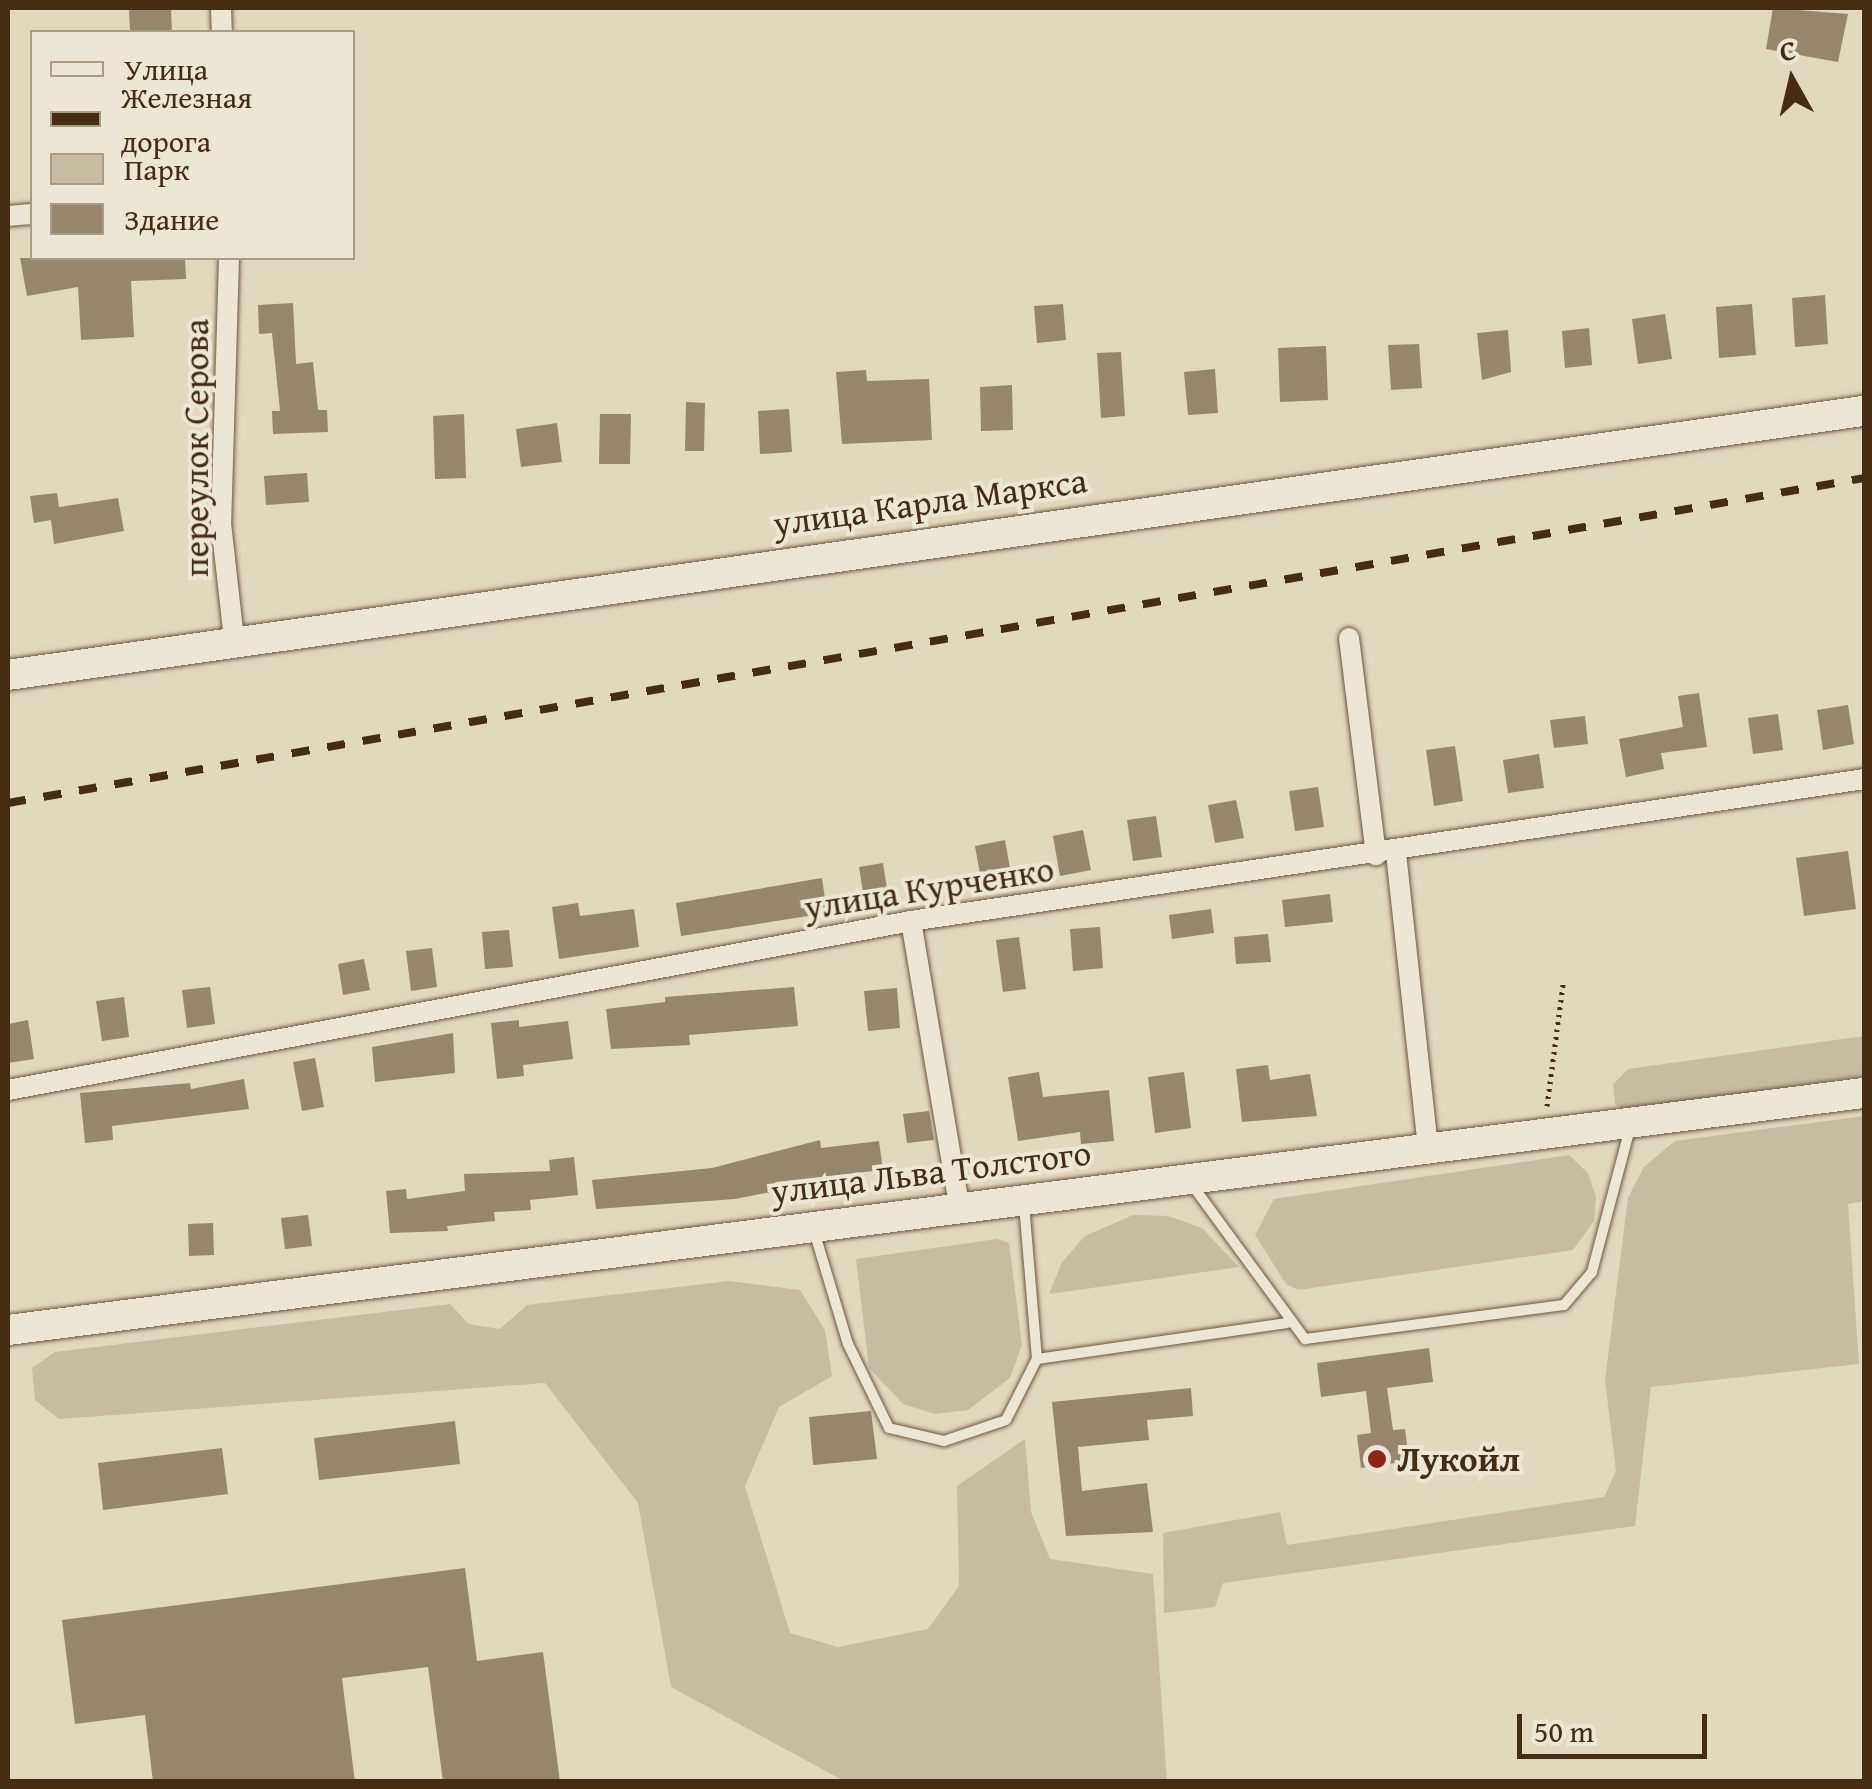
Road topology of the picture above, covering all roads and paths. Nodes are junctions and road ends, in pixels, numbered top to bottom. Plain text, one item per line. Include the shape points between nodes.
1 (229, 260) edge
2 (1864, 411) edge
3 (1349, 638) dead end
4 (234, 639) junction
5 (8, 674) edge
6 (1864, 779) edge
7 (1386, 854) junction
8 (910, 921) junction
9 (1563, 984) dead end
10 (8, 1090) edge
11 (1864, 1093) edge
12 (1631, 1123) junction
13 (1544, 1134) junction
14 (1428, 1148) junction
15 (1187, 1178) junction
16 (1024, 1198) junction
17 (959, 1206) junction
18 (812, 1225) junction
19 (1288, 1322) junction
20 (8, 1330) edge
21 (1037, 1359) junction

1 - 4 street, переулок Серова via 221,523
2 - 4 main road, улица Карла Маркса
3 - 7 street
4 - 5 main road, улица Карла Маркса
6 - 7 street, улица Курченко
7 - 8 street, улица Курченко
7 - 14 street
8 - 10 street, улица Курченко
8 - 17 street
9 - 13 path
11 - 12 main road, улица Льва Толстого
12 - 13 main road, улица Льва Толстого
12 - 19 lane via 1592,1272 1564,1306 1305,1339
13 - 14 main road, улица Льва Толстого
14 - 15 main road, улица Льва Толстого
15 - 16 main road, улица Льва Толстого
15 - 19 lane
16 - 17 main road, улица Льва Толстого
16 - 21 lane
17 - 18 main road, улица Льва Толстого
18 - 20 main road, улица Льва Толстого
18 - 21 lane via 848,1344 888,1428 944,1441 1006,1420
19 - 21 lane

